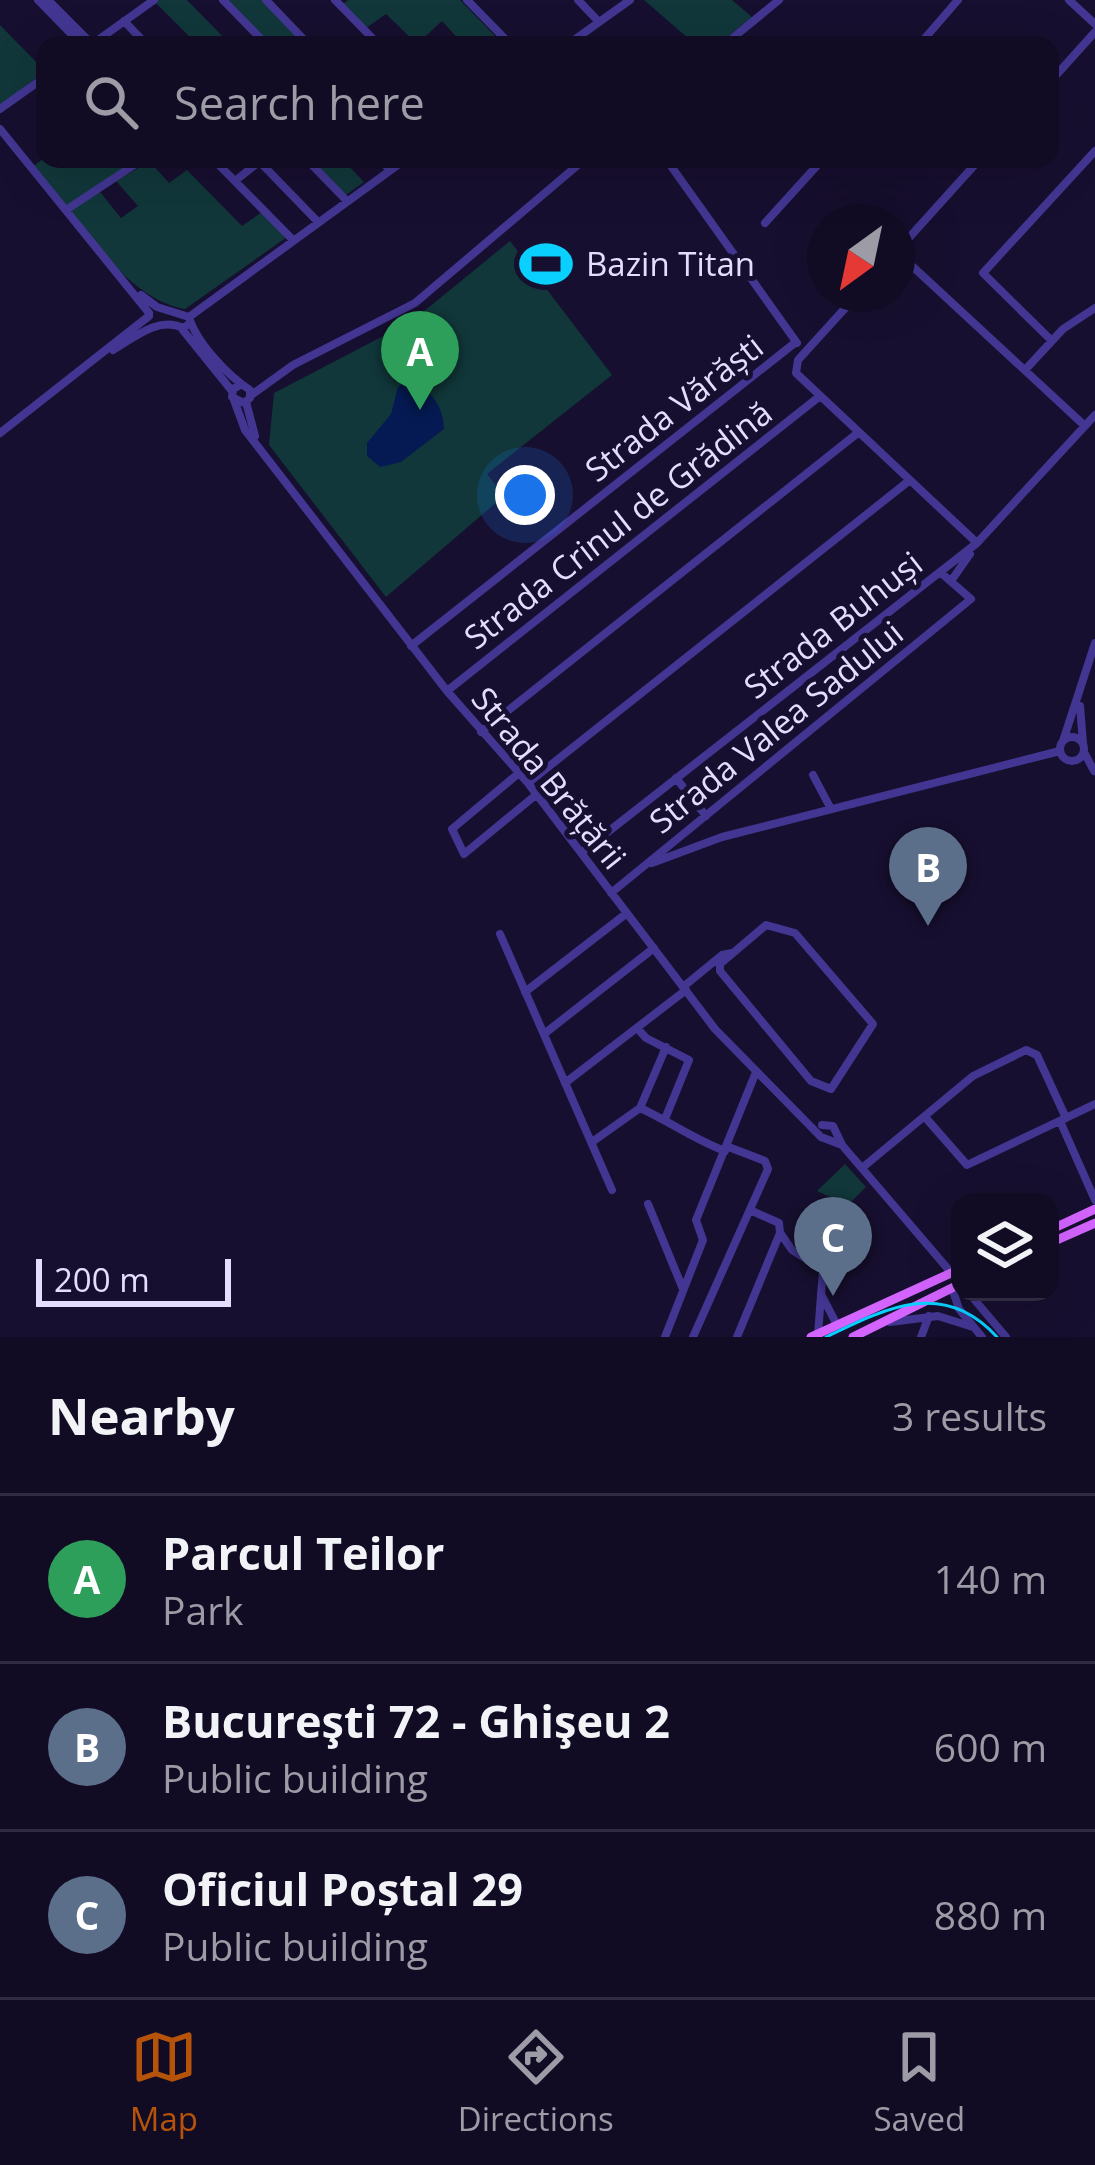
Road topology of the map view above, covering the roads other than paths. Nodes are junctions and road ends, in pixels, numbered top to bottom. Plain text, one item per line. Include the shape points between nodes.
1 (38, 0) edge
2 (48, 0) edge
3 (223, 0) edge
4 (266, 0) edge
5 (335, 0) edge
6 (467, 0) edge
7 (578, 0) edge
8 (630, 0) edge
9 (779, 0) edge
10 (958, 0) edge
11 (1069, 0) edge
12 (147, 2) edge
13 (617, 4) edge
14 (124, 21) junction
15 (599, 22) junction
16 (1095, 28) edge
17 (81, 36) edge
18 (83, 36) edge
19 (102, 36) edge
20 (138, 36) edge
21 (259, 36) edge
22 (300, 36) edge
23 (370, 36) edge
24 (503, 36) edge
25 (580, 36) edge
26 (735, 36) edge
27 (927, 36) edge
28 (1059, 71) edge
29 (36, 84) edge
30 (0, 110) edge
31 (0, 129) edge
32 (1095, 151) edge
33 (129, 168) edge
34 (222, 168) edge
35 (249, 168) edge
36 (266, 168) edge
37 (315, 168) edge
38 (394, 168) edge
39 (574, 168) edge
40 (674, 168) edge
41 (815, 168) edge
42 (972, 168) edge
43 (391, 170) joint
44 (235, 181) junction
45 (347, 201) junction
46 (66, 210) junction
47 (318, 222) junction
48 (765, 223) dead end
49 (915, 231) edge
50 (292, 240) junction
51 (915, 268) edge
52 (1095, 308) edge
53 (152, 312) junction
54 (841, 312) edge
55 (187, 323) junction
56 (157, 325) junction
57 (1052, 341) junction
58 (796, 342) junction
59 (804, 352) junction
60 (91, 363) junction
61 (1025, 370) junction
62 (276, 375) junction
63 (237, 390) junction
64 (820, 396) junction
65 (248, 399) junction
66 (1095, 415) edge
67 (1085, 426) junction
68 (859, 432) junction
69 (0, 433) edge
70 (267, 458) junction
71 (910, 480) junction
72 (977, 542) junction
73 (940, 572) junction
74 (950, 581) junction
75 (1095, 643) edge
76 (411, 646) junction
77 (447, 691) junction
78 (1079, 698) junction
79 (481, 732) junction
80 (1062, 746) junction
81 (1081, 751) junction
82 (1095, 771) edge
83 (520, 773) junction
84 (813, 775) dead end
85 (676, 778) junction
86 (528, 783) junction
87 (537, 794) junction
88 (831, 809) junction
89 (706, 816) junction
90 (581, 854) junction
91 (645, 866) junction
92 (611, 892) junction
93 (627, 913) junction
94 (500, 934) dead end
95 (654, 948) junction
96 (733, 952) junction
97 (684, 988) junction
98 (525, 992) junction
99 (638, 1029) junction
100 (544, 1034) junction
101 (666, 1047) junction
102 (756, 1072) junction
103 (566, 1083) junction
104 (1095, 1104) edge
105 (640, 1108) junction
106 (925, 1117) junction
107 (664, 1119) junction
108 (1063, 1119) junction
109 (592, 1142) junction
110 (725, 1148) junction
111 (862, 1168) junction
112 (612, 1190) dead end
113 (1095, 1200) edge
114 (648, 1204) dead end
115 (1095, 1209) edge
116 (750, 1210) junction
117 (1095, 1222) edge
118 (1059, 1226) edge
119 (780, 1233) junction
120 (1059, 1240) edge
121 (951, 1266) edge
122 (951, 1273) edge
123 (951, 1288) edge
124 (683, 1290) junction
125 (819, 1292) junction
126 (957, 1301) edge
127 (976, 1301) edge
128 (929, 1316) junction
129 (837, 1324) junction
130 (883, 1324) junction
131 (973, 1327) junction
132 (814, 1335) edge
133 (665, 1337) edge
134 (693, 1337) edge
135 (737, 1337) edge
136 (853, 1337) edge
137 (921, 1337) edge
138 (982, 1337) edge
139 (1006, 1337) edge

1 - 17 street
2 - 18 street
3 - 21 street
4 - 22 street
5 - 23 street
6 - 24 street
7 - 15 street
8 - 13 street
9 - 26 street
10 - 27 street
11 - 16 street
12 - 14 street
13 - 15 street
14 - 19 street
14 - 20 street
15 - 25 street
16 - 28 street
29 - 30 street
31 - 46 street
32 - 57 street via 983,273
33 - 46 street
34 - 44 street
35 - 44 street
36 - 47 street
37 - 45 street
38 - 43 street
39 - 62 street via 415,303
40 - 58 street
41 - 48 street
42 - 49 street
43 - 45 street
44 - 50 street
45 - 47 street
46 - 53 street
47 - 50 street
50 - 55 street
51 - 61 street
52 - 57 street
53 - 55 street
53 - 56 street
53 - 60 street
54 - 59 street
55 - 56 street
55 - 63 street, Strada Brățării
56 - 60 street
57 - 61 street
58 - 59 street
58 - 76 street, Strada Vărăști
59 - 64 street via 796,373
60 - 69 street
61 - 67 street
62 - 63 street
62 - 65 street
63 - 65 street
63 - 65 street, Strada Brățării
63 - 70 street, Strada Brățării via 242,425
64 - 68 street
64 - 77 street, Strada Crinul de Grădină
65 - 70 street, Strada Brățării via 248,419
66 - 67 street, Strada Buhuși
67 - 72 street, Strada Buhuși
68 - 71 street
68 - 79 street
70 - 76 street, Strada Brățării
71 - 72 street
71 - 86 street
72 - 73 street, Strada Buhuși
72 - 74 street
73 - 74 street
73 - 85 street, Strada Buhuși
74 - 89 street, Strada Valea Sadului via 970,599
75 - 78 street
76 - 77 street, Strada Brățării
77 - 79 street, Strada Brățării
78 - 80 street
78 - 81 street
79 - 83 street, Strada Brățării
80 - 81 street via 1066,759
80 - 81 street via 1074,737
80 - 88 street
81 - 82 street
83 - 86 street, Strada Brățării
83 - 87 street via 452,829 464,854
84 - 88 street
85 - 89 street
85 - 90 street, Strada Buhuși
86 - 87 street, Strada Brățării
87 - 90 street, Strada Brățării
88 - 91 street
89 - 91 street, Strada Valea Sadului
90 - 92 street, Strada Brățării
91 - 92 street, Strada Valea Sadului
92 - 93 street, Strada Brățării
93 - 95 street, Strada Brățării
93 - 98 street
94 - 98 street
95 - 97 street, Strada Brățării
95 - 100 street
96 - 96 street via 720,971 811,1081 835,1087 873,1024 790,928 766,925
96 - 97 street
97 - 99 street
97 - 102 street, Strada Brățării
98 - 100 street
99 - 101 street
99 - 103 street
100 - 103 street
101 - 105 street
101 - 107 street via 688,1060
102 - 110 street
102 - 111 street, Strada Brățării
103 - 109 street
104 - 108 street
105 - 107 street
105 - 109 street
106 - 108 street via 967,1166
106 - 108 street via 973,1076 1032,1050
106 - 111 street
107 - 110 street
108 - 113 street
109 - 112 street
110 - 116 street via 767,1163
110 - 124 street via 696,1220 703,1240
111 - 121 street
114 - 124 street
115 - 118 main road
116 - 119 street via 779,1222
116 - 134 street
117 - 120 main road
119 - 125 street via 823,1270
119 - 135 street
122 - 129 main road
123 - 130 main road
124 - 133 street
125 - 129 street
125 - 132 street
126 - 131 street
127 - 139 street
128 - 130 street
128 - 131 street
128 - 137 street
129 - 132 main road
130 - 136 main road
131 - 138 street

